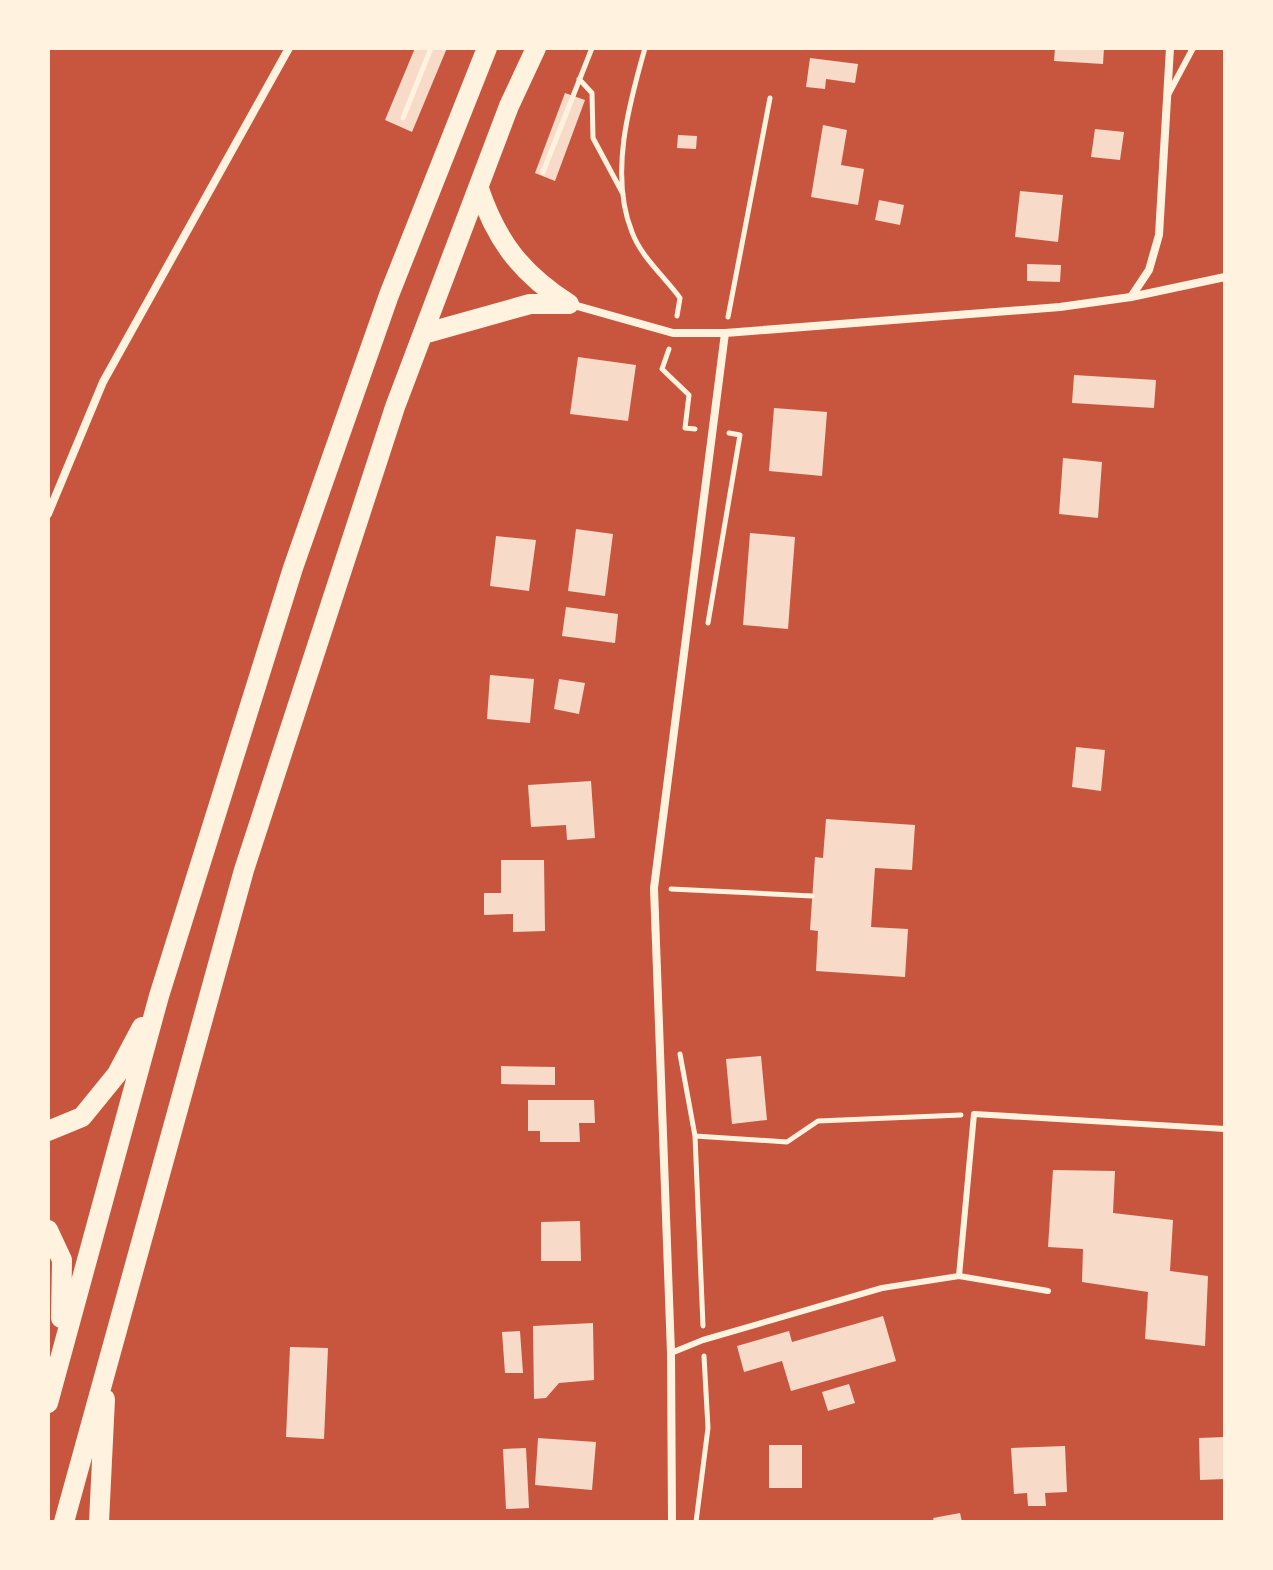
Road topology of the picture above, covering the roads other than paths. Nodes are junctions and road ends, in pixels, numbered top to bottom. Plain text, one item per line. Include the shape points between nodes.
1 (289, 48) edge
2 (487, 48) edge
3 (536, 48) edge
4 (1170, 48) edge
5 (1193, 48) edge
6 (1167, 96) junction
7 (479, 189) junction
8 (1225, 277) edge
9 (1131, 297) junction
10 (569, 304) junction
11 (725, 333) junction
12 (423, 334) junction
13 (48, 514) edge
14 (159, 996) junction
15 (1225, 1129) edge
16 (48, 1131) edge
17 (48, 1230) edge
18 (959, 1276) junction
19 (1048, 1291) dead end
20 (671, 1353) junction
21 (107, 1359) junction
22 (55, 1378) junction
23 (48, 1403) edge
24 (64, 1522) edge
25 (99, 1522) edge
26 (672, 1522) edge

1 - 13 street via 103,382
2 - 14 highway via 389,295 293,568
3 - 7 highway
4 - 6 street
5 - 6 lane
6 - 9 street via 1159,235 1149,270
7 - 10 highway via 492,227 515,259 540,286
7 - 12 highway
8 - 9 street
9 - 11 street
10 - 11 street via 673,333
10 - 12 highway via 530,304
11 - 20 street via 654,888
12 - 21 highway via 244,870
14 - 16 highway via 117,1074 82,1117
14 - 22 highway
15 - 18 lane via 974,1114
17 - 22 highway via 62,1260
18 - 19 lane
18 - 20 lane via 882,1288
20 - 26 street
21 - 24 highway
21 - 25 highway
22 - 23 highway

